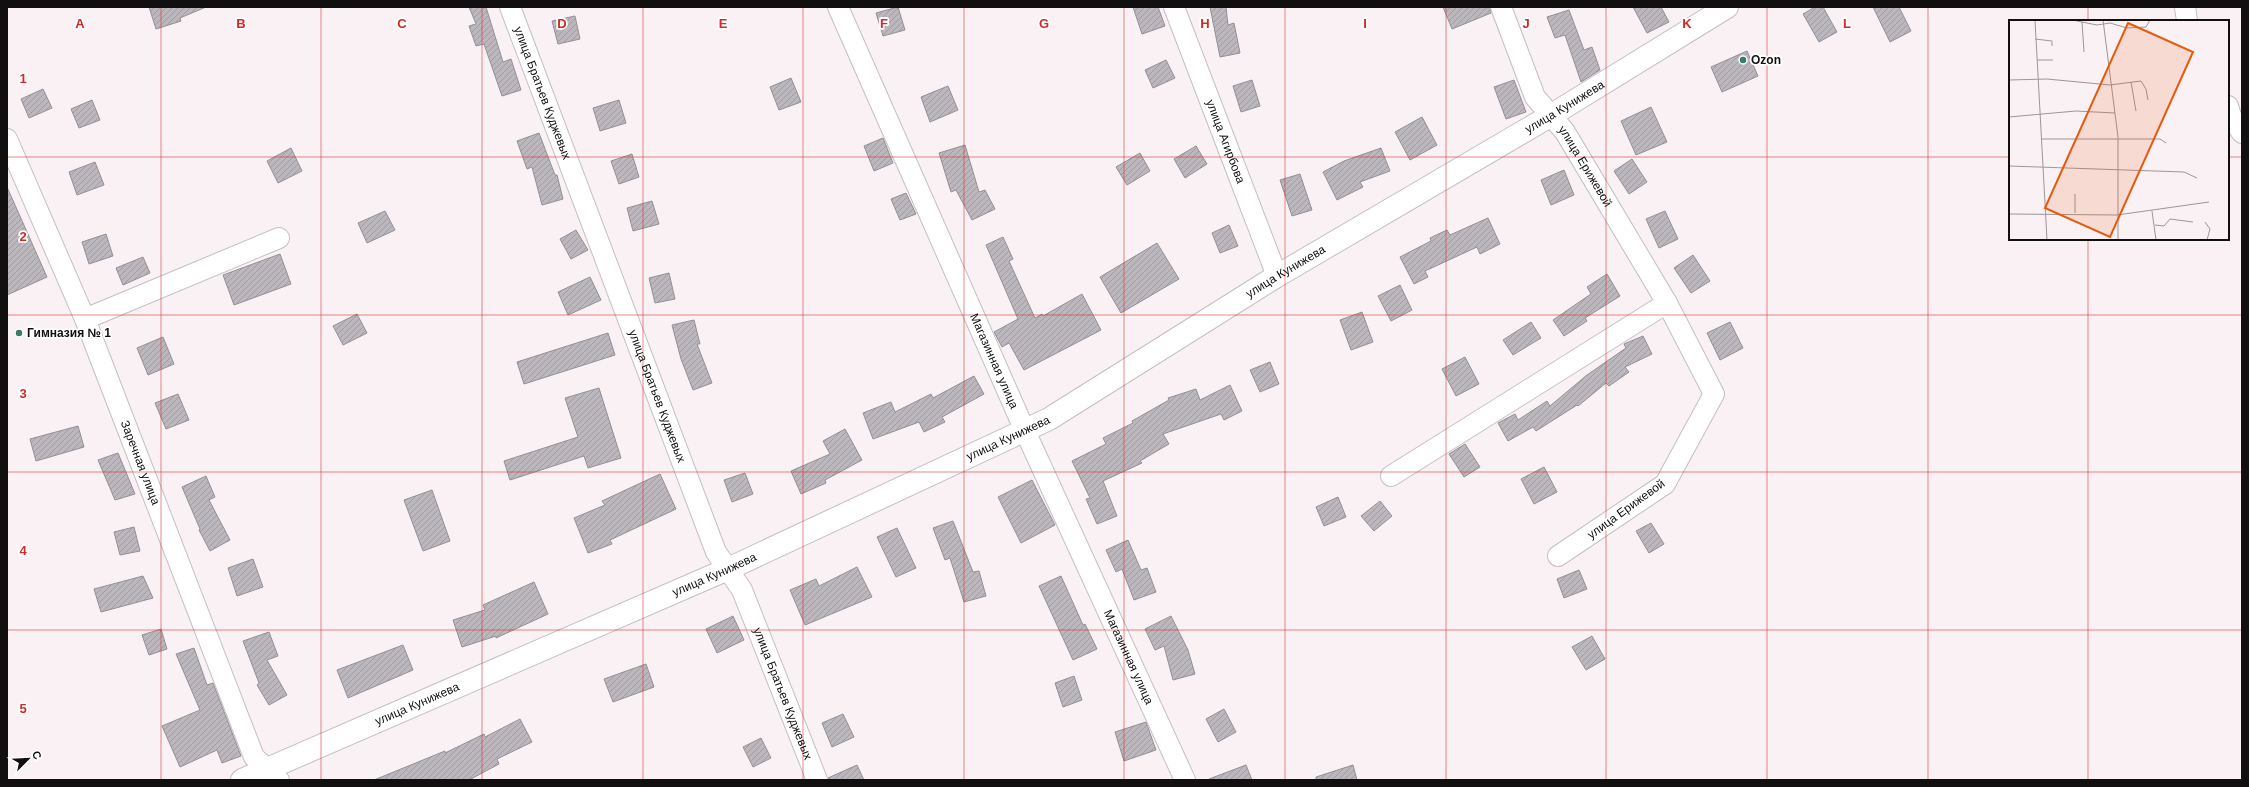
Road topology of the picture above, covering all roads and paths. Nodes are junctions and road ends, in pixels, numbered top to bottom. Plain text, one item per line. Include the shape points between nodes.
1 (510, 7) edge
2 (838, 7) edge
3 (1174, 7) edge
4 (1501, 7) edge
5 (1727, 7) edge
6 (2184, 7) edge
7 (2187, 20) edge
8 (2229, 109) edge
9 (1550, 116) junction
10 (2242, 133) edge
11 (7, 139) edge
12 (279, 238) dead end
13 (1277, 276) junction
14 (1667, 303) junction
15 (85, 319) junction
16 (1025, 431) junction
17 (1391, 476) dead end
18 (1558, 556) dead end
19 (728, 569) junction
20 (273, 775) edge
21 (242, 780) edge
22 (817, 780) edge
23 (1185, 780) edge

1 - 19 street, улица Братьев Куджевых via 716,552
2 - 16 street, Магазинная улица
3 - 13 street, улица Агирбова
4 - 9 street, улица Ерижевой via 1534,97
5 - 9 street, улица Кунижева
6 - 7 street
8 - 10 street
9 - 13 street, улица Кунижева
9 - 14 street, улица Ерижевой via 1565,132
11 - 15 street, Заречная улица
12 - 15 street
13 - 16 street, улица Кунижева via 1049,419
14 - 17 street
14 - 18 street, улица Ерижевой via 1714,394 1665,484
15 - 20 street, Заречная улица via 254,757
16 - 19 street, улица Кунижева
16 - 23 street, Магазинная улица
19 - 20 street, улица Кунижева
19 - 22 street, улица Братьев Куджевых via 742,590
20 - 21 street, улица Кунижева

